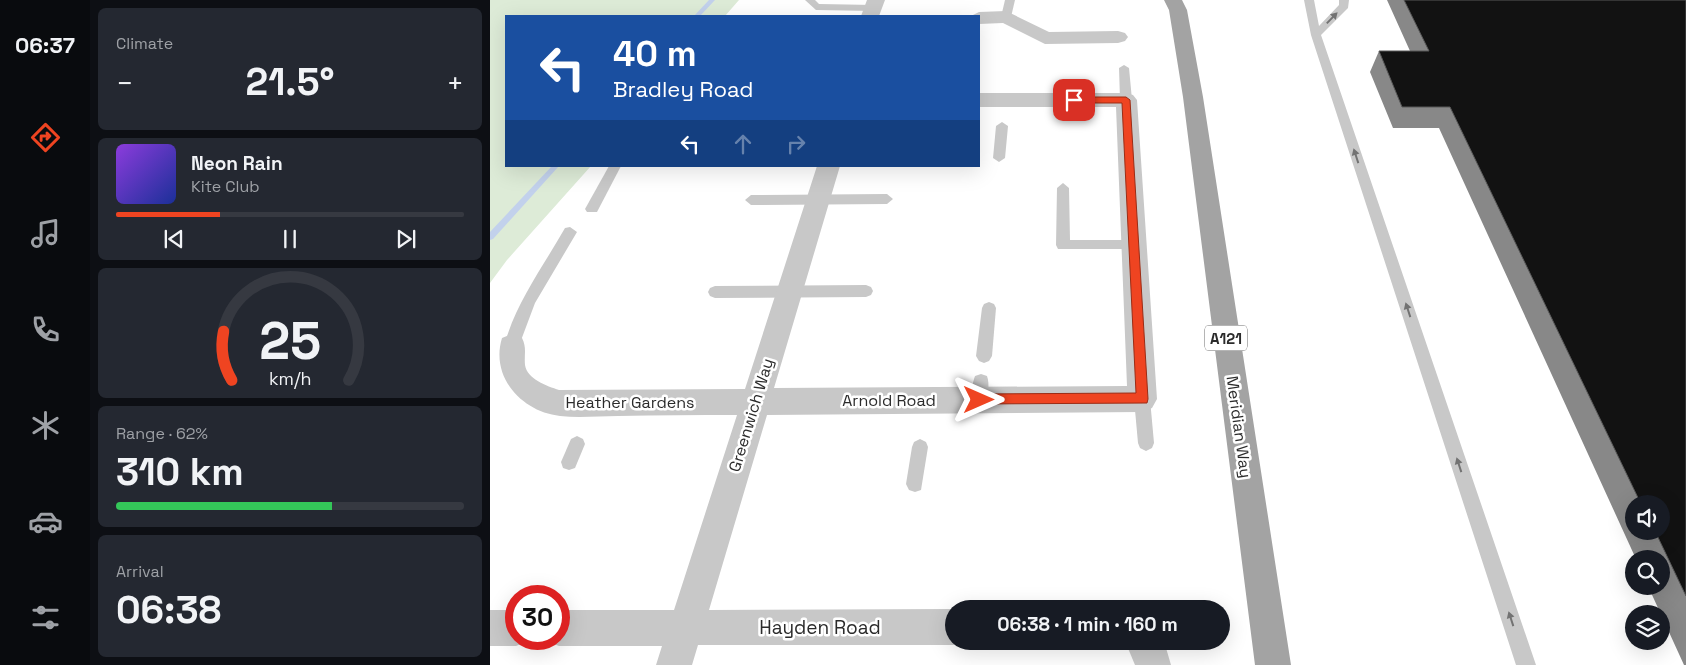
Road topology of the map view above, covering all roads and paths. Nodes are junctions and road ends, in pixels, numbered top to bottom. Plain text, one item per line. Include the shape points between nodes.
1 (810, 0) edge
2 (1309, 0) edge
3 (1344, 0) edge
4 (1178, 3) edge
5 (873, 8) edge
6 (1008, 9) edge
7 (980, 18) edge
8 (1316, 35) junction
9 (1118, 37) dead end
10 (1124, 68) dead end
11 (980, 100) edge
12 (1126, 100) junction
13 (1002, 126) dead end
14 (999, 158) dead end
15 (614, 167) edge
16 (830, 167) edge
17 (1063, 188) dead end
18 (887, 199) dead end
19 (751, 200) dead end
20 (819, 200) junction
21 (592, 209) dead end
22 (570, 232) dead end
23 (1135, 245) junction
24 (866, 291) dead end
25 (715, 292) dead end
26 (790, 292) junction
27 (989, 308) dead end
28 (512, 346) joint
29 (984, 356) dead end
30 (1142, 399) junction
31 (755, 401) junction
32 (1146, 443) dead end
33 (577, 444) dead end
34 (920, 447) dead end
35 (569, 462) dead end
36 (915, 484) dead end
37 (686, 627) junction
38 (945, 627) edge
39 (490, 628) edge
40 (505, 628) edge
41 (570, 628) edge
42 (1148, 650) edge
43 (674, 665) edge
44 (1153, 665) edge
45 (1273, 665) edge
46 (1526, 665) edge

1 - 5 lane via 816,8
2 - 8 lane
8 -> 3 lane via 1344,6
4 - 45 main road, Meridian Way / A121
6 - 7 street
6 - 9 street via 1045,38
46 -> 8 lane
10 - 12 lane
11 - 12 street via 1004,106
12 - 23 street
13 - 14 lane
15 - 21 lane
16 - 20 street, Greenwich Way
17 - 23 lane via 1063,246
18 - 20 lane
19 - 20 lane
20 - 26 street, Greenwich Way
22 - 28 lane via 526,303
23 - 30 street
24 - 26 lane
25 - 26 lane
26 - 31 street, Greenwich Way
27 - 29 lane
28 - 31 street, Heather Gardens via 511,366 520,385 546,399 592,411
30 - 31 street, Arnold Road via 980,390 925,409
30 - 32 lane
31 - 37 street, Greenwich Way
33 - 35 lane
34 - 36 lane
37 - 38 street, Hayden Road
37 - 41 street, Hayden Road
37 - 43 street, Greenwich Way
39 - 40 street
42 - 44 street

